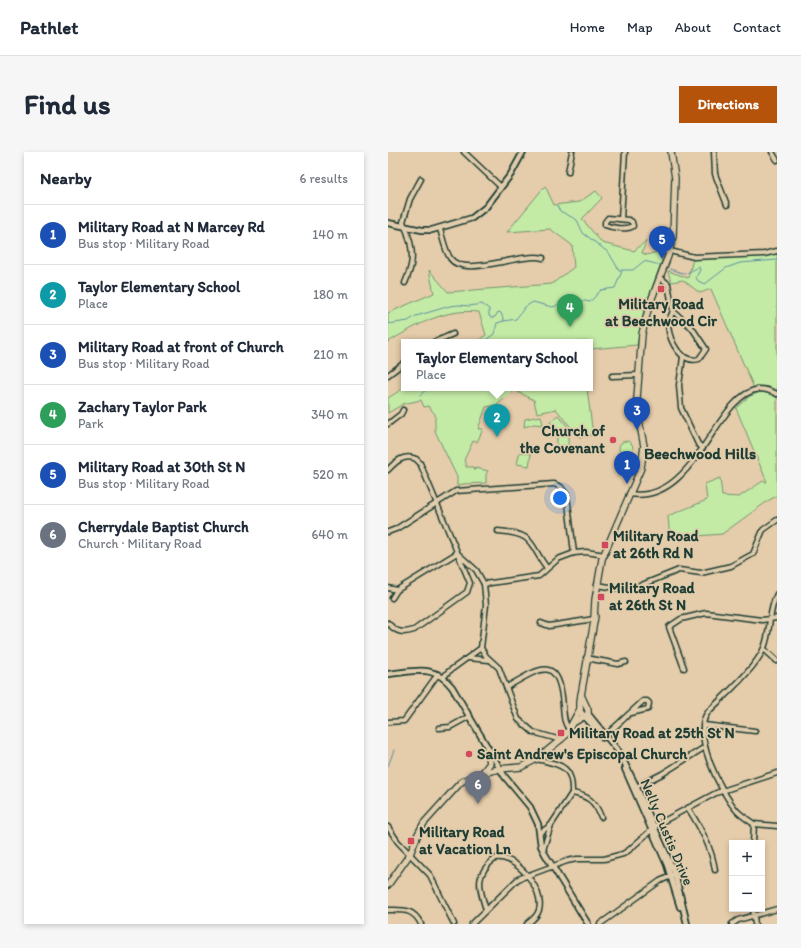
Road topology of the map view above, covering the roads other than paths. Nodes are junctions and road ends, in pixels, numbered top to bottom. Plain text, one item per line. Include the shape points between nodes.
1 (464, 152) edge
2 (523, 152) edge
3 (572, 152) edge
4 (625, 152) edge
5 (671, 152) edge
6 (714, 152) edge
7 (772, 152) edge
8 (777, 160) edge
9 (568, 172) dead end
10 (421, 179) dead end
11 (500, 187) junction
12 (727, 205) dead end
13 (621, 220) junction
14 (388, 223) edge
15 (406, 226) junction
16 (440, 229) junction
17 (670, 251) junction
18 (777, 251) edge
19 (543, 258) dead end
20 (661, 278) junction
21 (405, 283) dead end
22 (673, 311) junction
23 (453, 334) dead end
24 (441, 339) edge
25 (683, 356) junction
26 (401, 365) edge
27 (388, 375) edge
28 (639, 375) junction
29 (612, 376) dead end
30 (777, 394) edge
31 (403, 410) dead end
32 (388, 424) edge
33 (703, 448) junction
34 (388, 470) edge
35 (629, 494) junction
36 (436, 503) junction
37 (777, 520) edge
38 (498, 531) dead end
39 (388, 532) edge
40 (457, 553) junction
41 (574, 553) junction
42 (605, 555) junction
43 (547, 568) junction
44 (484, 584) junction
45 (599, 585) junction
46 (388, 588) edge
47 (397, 590) junction
48 (777, 594) edge
49 (392, 598) dead end
50 (770, 618) junction
51 (777, 618) edge
52 (594, 619) junction
53 (388, 623) edge
54 (541, 623) dead end
55 (481, 648) junction
56 (764, 649) junction
57 (468, 658) junction
58 (586, 658) junction
59 (490, 660) junction
60 (777, 661) edge
61 (626, 662) dead end
62 (684, 668) dead end
63 (388, 674) edge
64 (438, 674) junction
65 (443, 678) junction
66 (507, 687) junction
67 (582, 708) junction
68 (631, 713) dead end
69 (470, 716) junction
70 (586, 716) junction
71 (388, 722) edge
72 (572, 723) junction
73 (704, 725) junction
74 (439, 728) dead end
75 (569, 729) junction
76 (755, 731) dead end
77 (604, 736) junction
78 (561, 740) junction
79 (487, 747) junction
80 (705, 747) junction
81 (537, 759) junction
82 (499, 768) junction
83 (777, 773) edge
84 (478, 774) junction
85 (635, 787) junction
86 (723, 790) junction
87 (572, 793) junction
88 (688, 808) junction
89 (601, 817) dead end
90 (754, 824) junction
91 (551, 825) junction
92 (777, 826) edge
93 (388, 827) edge
94 (653, 827) junction
95 (540, 833) junction
96 (753, 840) edge
97 (543, 850) junction
98 (410, 854) junction
99 (552, 867) junction
100 (715, 870) dead end
101 (528, 874) junction
102 (673, 875) junction
103 (388, 885) edge
104 (777, 909) edge
105 (388, 910) edge
106 (486, 910) junction
107 (753, 912) edge
108 (754, 916) junction
109 (534, 922) edge
110 (420, 924) edge
111 (454, 924) edge
112 (472, 924) edge
113 (527, 924) edge
114 (588, 924) edge
115 (600, 924) edge
116 (684, 924) edge
117 (687, 924) edge
118 (732, 924) edge
119 (755, 924) edge

1 - 11 street
2 - 11 street via 517,165
3 - 9 street
4 - 13 street
5 - 17 main road via 675,203
6 - 12 street via 715,174
7 - 8 street
10 - 15 street via 406,212 403,222
11 - 16 street via 486,207 472,218
13 - 13 street via 608,218 605,225 627,228 633,226 629,220
14 - 15 street
15 - 16 street via 422,230
15 - 21 street via 412,256
16 - 19 street via 446,250 457,265 477,266 518,259
17 - 18 street via 694,257 764,254
17 - 20 main road
20 - 22 street via 668,284
20 - 28 main road via 649,306 642,334
22 - 25 street via 668,327 675,347
22 - 25 street via 692,328 706,349 699,359
23 - 24 street
25 - 33 street via 679,385 681,408 698,444
26 - 27 street
28 - 29 street
28 - 35 main road via 637,410 644,455
30 - 33 street via 760,389 737,402
31 - 32 street
33 - 35 street via 688,468 666,486 643,494
34 - 36 street via 403,458 410,456 416,459
35 - 42 main road
36 - 39 street via 396,530
36 - 40 street
36 - 41 street via 450,493 463,489 554,484 561,487 567,495
37 - 45 street via 763,530 753,554 731,566 701,573 679,570 629,590
38 - 43 street via 526,538 537,550
40 - 44 street via 476,570
40 - 47 street
40 - 53 street via 470,584 467,592 414,630 398,632
41 - 42 street
41 - 43 street via 558,559
42 - 45 main road via 602,559
43 - 44 street via 543,574 535,577
44 - 55 street via 486,605
45 - 52 main road
46 - 47 street
47 - 49 street
48 - 50 street
50 - 51 street
50 - 56 street
50 - 62 street via 762,620 710,613 676,622 669,627
52 - 54 street via 555,626
52 - 58 main road
55 - 57 street
55 - 59 street
56 - 60 street
56 - 73 street via 707,713
57 - 59 street
57 - 65 street
58 - 61 street via 618,664
58 - 67 main road via 581,694
59 - 66 street via 499,668
63 - 64 street via 416,670
64 - 65 street
64 - 71 street via 404,722
65 - 69 street via 455,691
66 - 75 street via 537,670 553,672 561,683 564,719
66 - 78 street via 514,712 522,724 537,734
67 - 70 main road
67 - 72 main road
68 - 77 street
69 - 74 street via 450,727
69 - 79 street
70 - 72 main road
70 - 77 street, Nelly Custis Drive
72 - 75 main road
73 - 76 street
73 - 80 street
75 - 78 main road
77 - 85 street, Nelly Custis Drive via 621,758
78 - 81 main road
79 - 82 street
79 - 84 main road via 490,763 486,770
80 - 85 street via 662,774
80 - 86 street
81 - 82 main road via 521,767
81 - 87 street via 556,763 568,771
82 - 84 main road
82 - 95 street via 530,807
83 - 86 street
84 - 98 main road via 461,782 449,794 418,834
85 - 94 street, Nelly Custis Drive
86 - 88 street
86 - 90 street via 736,809
87 - 89 street via 592,800
87 - 91 street
88 - 94 street
88 - 100 street via 700,827 714,859
90 - 92 street
90 - 96 street
91 - 95 street
91 - 97 street
93 - 98 street
94 - 99 street via 629,850 616,856 604,859 577,859
94 - 102 street, Nelly Custis Drive
95 - 97 street
97 - 99 street
98 - 103 main road
98 - 111 street via 430,875
99 - 101 street
99 - 114 street
101 - 106 street via 518,879
101 - 106 street via 506,859 496,858 485,868 480,878 479,886
101 - 109 street via 539,901 539,910
102 - 115 street via 660,881
102 - 116 street, Nelly Custis Drive
102 - 117 street, Nelly Custis Drive
104 - 108 street
105 - 110 street via 407,909 414,914
106 - 112 street
107 - 108 street
108 - 118 street
108 - 119 street
109 - 113 street

